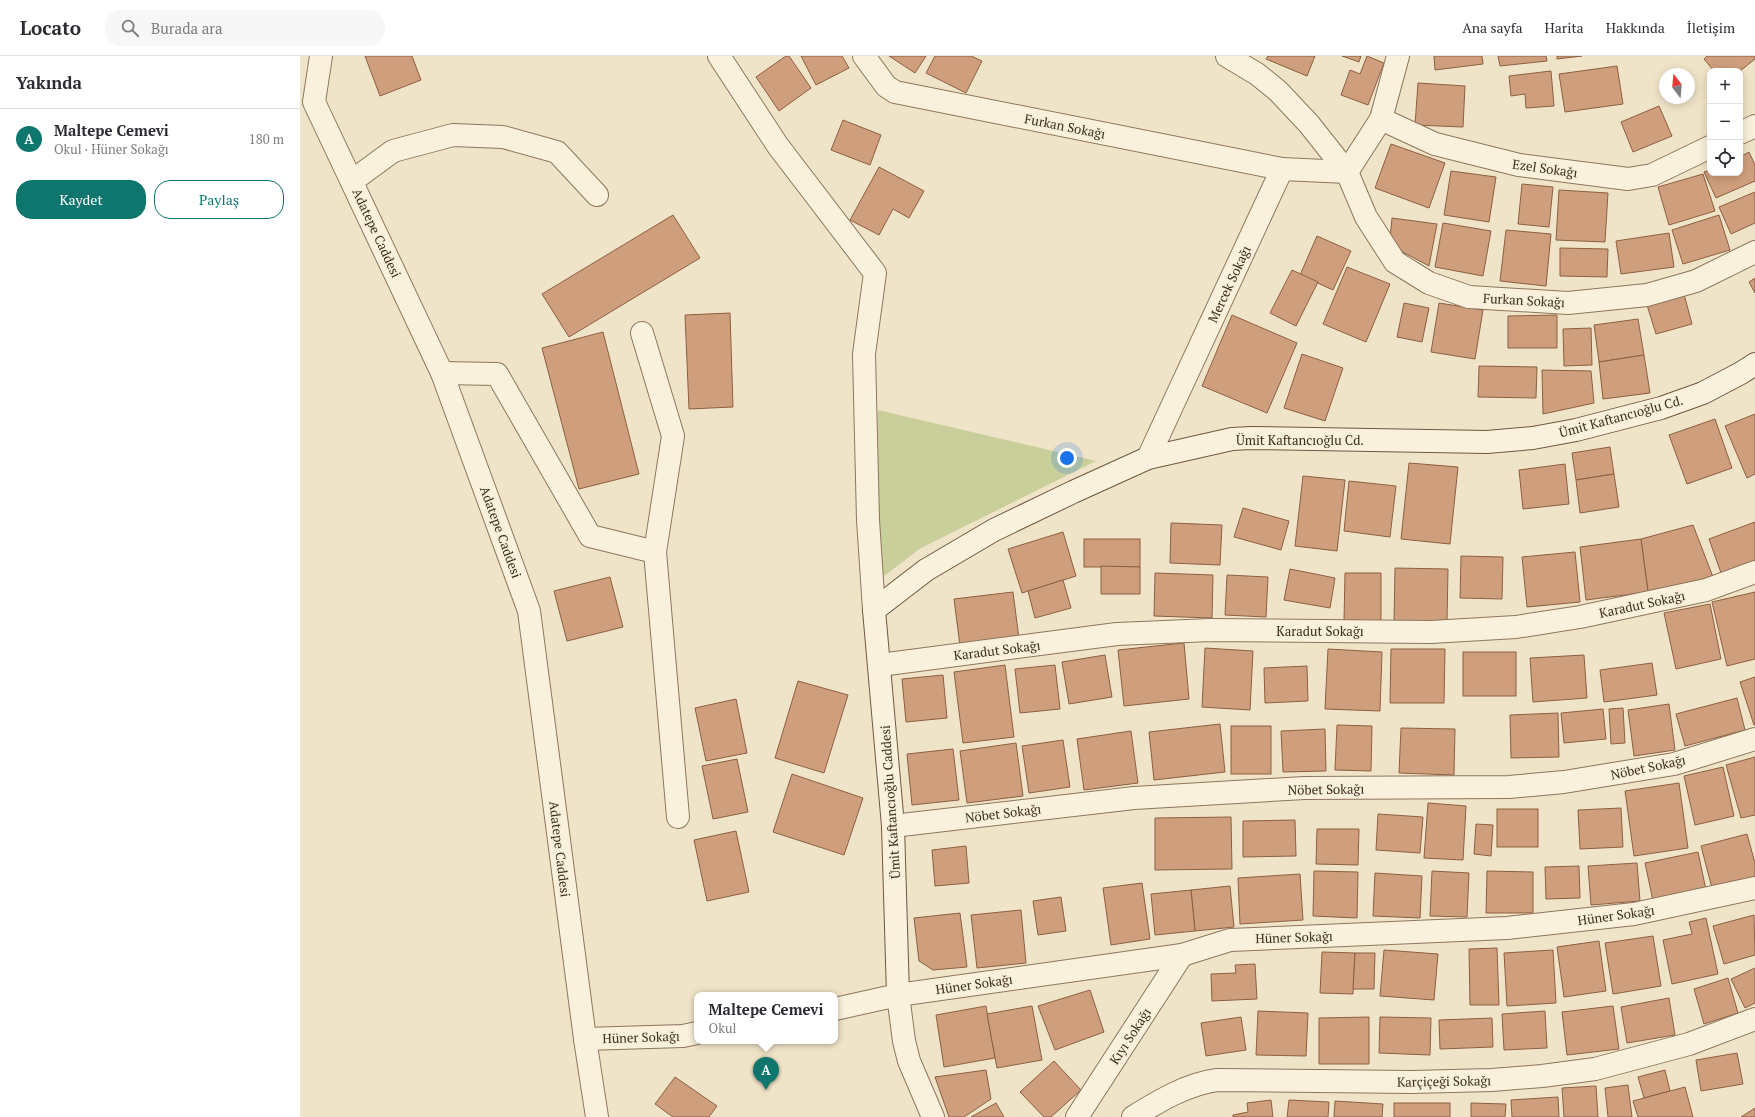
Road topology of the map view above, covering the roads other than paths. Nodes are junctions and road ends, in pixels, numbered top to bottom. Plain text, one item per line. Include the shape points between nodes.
1 (321, 56) edge
2 (719, 56) edge
3 (864, 56) edge
4 (1227, 56) edge
5 (1398, 56) edge
6 (1381, 119) junction
7 (1755, 126) edge
8 (1743, 132) edge
9 (1707, 148) edge
10 (1282, 169) junction
11 (1347, 172) junction
12 (352, 181) junction
13 (597, 195) dead end
14 (1755, 252) edge
15 (642, 333) dead end
16 (1755, 364) edge
17 (442, 373) junction
18 (1148, 458) junction
19 (655, 552) junction
20 (1755, 572) edge
21 (874, 610) junction
22 (880, 665) junction
23 (1755, 740) edge
24 (678, 817) dead end
25 (893, 826) junction
26 (1755, 888) edge
27 (1182, 955) junction
28 (898, 995) junction
29 (838, 1008) edge
30 (1755, 1019) edge
31 (694, 1034) edge
32 (585, 1039) junction
33 (598, 1117) edge
34 (934, 1117) edge
35 (1078, 1117) edge
36 (1133, 1117) edge

1 - 12 street, Adatepe Caddesi via 314,102
2 - 21 street, Ümit Kaftancıoğlu Caddesi via 778,146 875,273 864,354 868,520
3 - 10 street, Furkan Sokağı via 886,86 895,92
4 - 11 street via 1257,74 1278,91 1309,124
5 - 6 street
6 - 9 street, Ezel Sokağı via 1435,144 1519,165 1628,179 1652,175
6 - 11 street
7 - 8 street
10 - 11 street
10 - 18 street, Mercek Sokağı
11 - 14 street, Furkan Sokağı via 1366,217 1395,262 1428,283 1469,297 1568,303 1647,295 1696,281
12 - 13 street via 393,151 453,135 503,137 557,152
12 - 17 street, Adatepe Caddesi
15 - 19 street via 673,436
16 - 18 street, Ümit Kaftancıoğlu Cd. via 1703,392 1661,408 1576,430 1533,438 1487,442 1251,438 1232,439
17 - 19 street via 497,374 590,536
17 - 32 street, Adatepe Caddesi via 530,611
18 - 21 street, Ümit Kaftancıoğlu Cd. via 994,530 926,570
19 - 24 street
20 - 22 street, Karadut Sokağı via 1706,590 1580,617 1516,627 1431,632 1211,630 1117,634
21 - 22 street, Ümit Kaftancıoğlu Caddesi
22 - 25 street, Ümit Kaftancıoğlu Caddesi
23 - 25 street, Nöbet Sokağı via 1674,764 1564,782 1510,787 1304,788 1134,798
25 - 28 street, Ümit Kaftancıoğlu Caddesi
26 - 27 street, Hüner Sokağı via 1634,914 1507,928 1230,940
27 - 28 street, Hüner Sokağı
27 - 35 street, Kıyı Sokağı
28 - 29 street, Hüner Sokağı
28 - 34 street, Ümit Kaftancıoğlu Caddesi via 909,1061
30 - 36 street, Karçiçeği Sokağı via 1689,1044 1594,1069 1492,1080 1217,1080 1189,1087
31 - 32 street, Hüner Sokağı
32 - 33 street, Adatepe Caddesi

